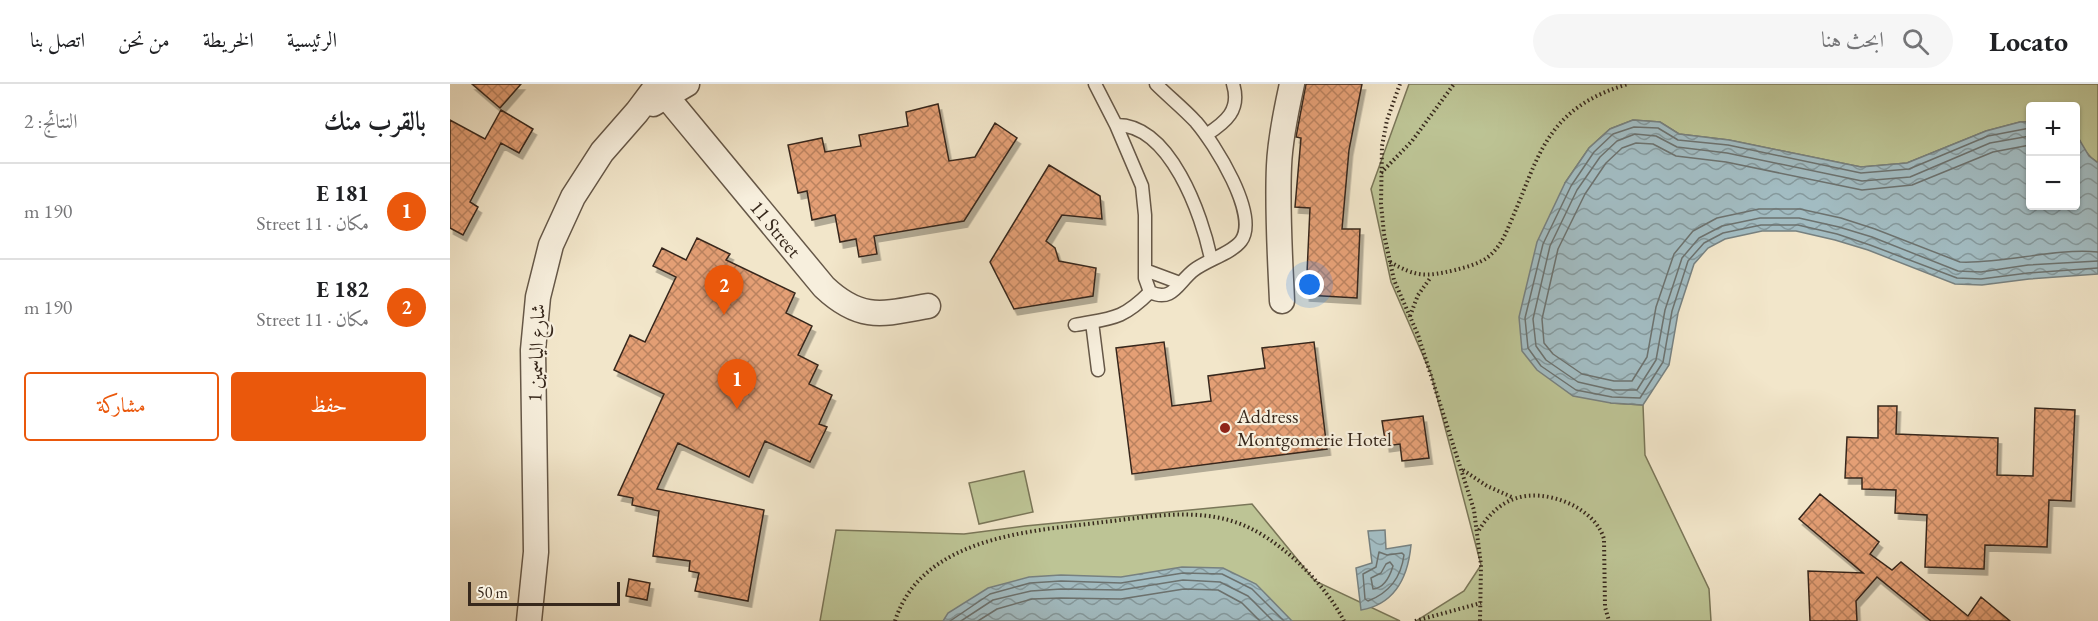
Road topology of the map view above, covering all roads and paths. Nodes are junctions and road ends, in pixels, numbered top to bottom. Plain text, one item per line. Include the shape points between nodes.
1 (687, 84) edge
2 (1095, 84) edge
3 (1156, 84) edge
4 (1233, 84) edge
5 (1292, 84) edge
6 (1400, 84) edge
7 (1454, 84) edge
8 (1629, 84) edge
9 (659, 87) edge
10 (1116, 125) junction
11 (1206, 135) junction
12 (1381, 173) junction
13 (1210, 259) junction
14 (1388, 261) junction
15 (1144, 270) junction
16 (1431, 276) junction
17 (1180, 283) junction
18 (1150, 292) junction
19 (1282, 301) dead end
20 (928, 306) dead end
21 (1410, 316) junction
22 (1092, 322) junction
23 (1074, 325) dead end
24 (1098, 370) dead end
25 (1462, 470) junction
26 (1515, 498) junction
27 (1478, 530) junction
28 (1481, 603) junction
29 (530, 621) edge
30 (895, 621) edge
31 (1344, 621) edge
32 (1415, 621) edge
33 (1480, 621) edge
34 (1609, 621) edge

1 - 9 street
2 - 10 lane
3 - 11 lane
4 - 11 lane via 1235,103 1231,114 1224,124
5 - 19 street via 1279,164
6 - 12 path via 1387,120
7 - 12 path via 1412,141
8 - 16 path via 1588,100 1552,132 1496,250 1476,264
9 - 20 street, 11 Street via 838,301 875,314
9 - 29 street, شارع الياسمين 1 via 602,152 573,197 551,245 538,297 533,350 536,552
10 - 13 lane via 1138,128 1177,171 1199,213
10 - 15 lane via 1142,186
11 - 13 lane via 1228,172 1246,222 1240,242
12 - 14 path
13 - 17 lane
14 - 16 path
14 - 21 path
15 - 17 lane
15 - 18 lane
16 - 21 path
17 - 18 lane via 1167,295
18 - 22 lane via 1129,311
21 - 25 path
22 - 23 lane
22 - 24 lane
25 - 26 path
25 - 27 path
26 - 27 path via 1494,511
26 - 34 path via 1554,498 1573,505 1596,522 1604,539 1605,607
27 - 28 path
28 - 32 path
28 - 33 path
30 - 31 path via 905,599 930,571 980,544 1015,533 1164,514 1214,516 1256,532 1317,582

